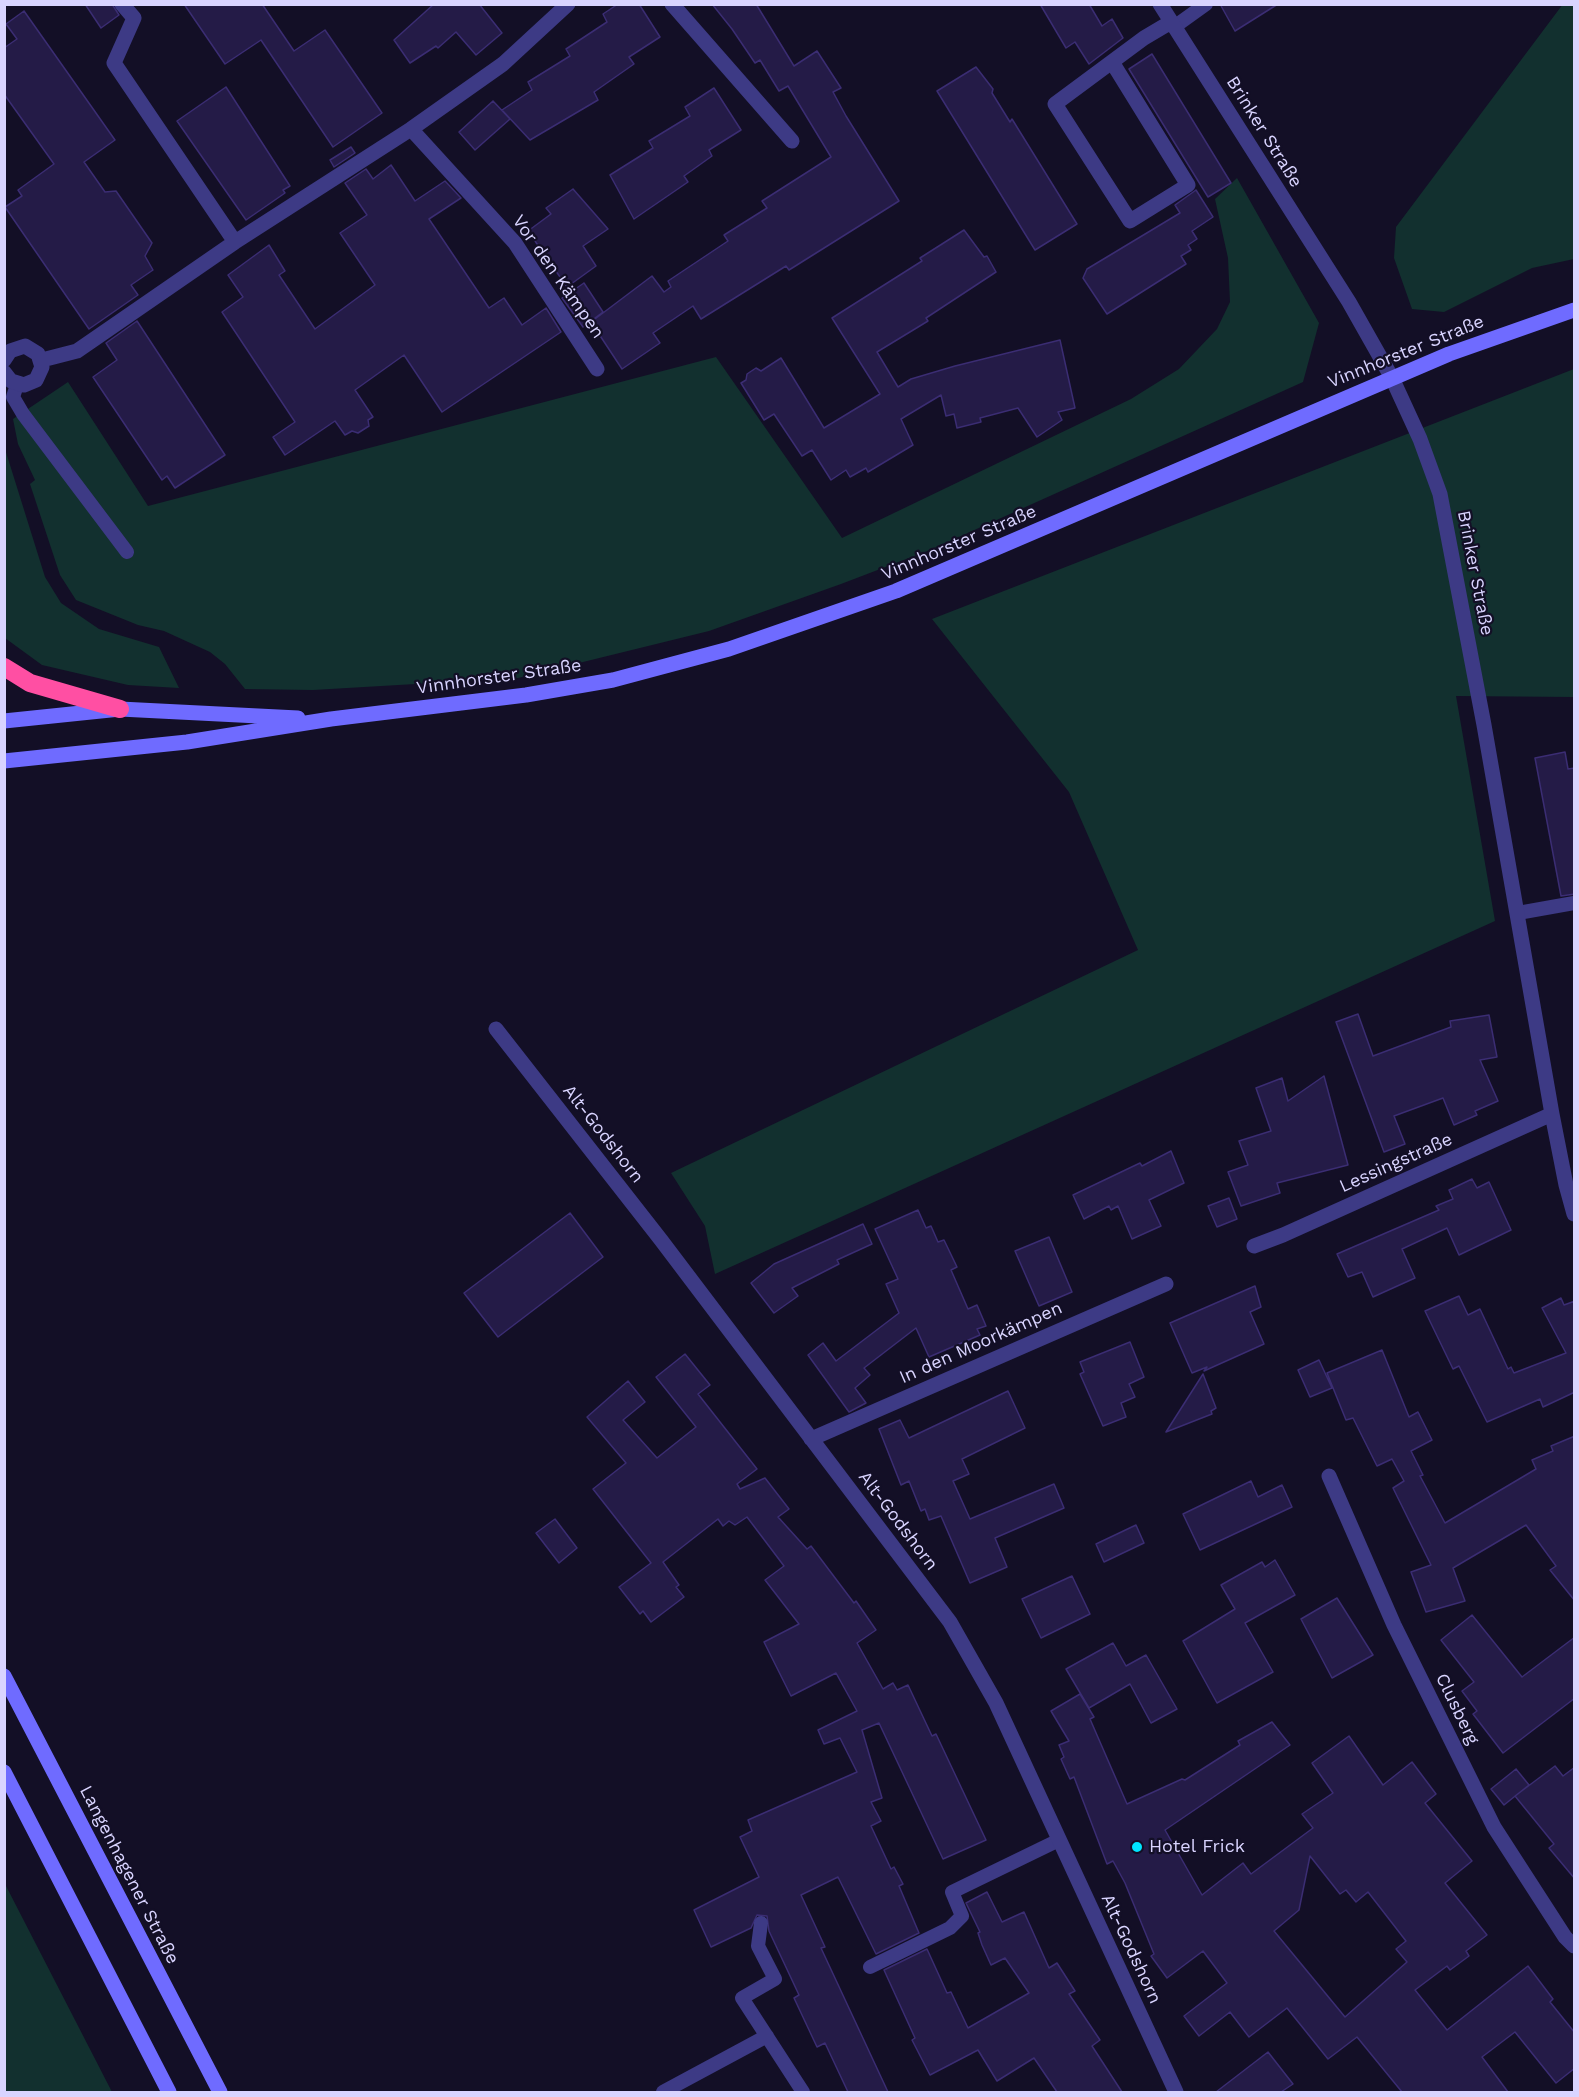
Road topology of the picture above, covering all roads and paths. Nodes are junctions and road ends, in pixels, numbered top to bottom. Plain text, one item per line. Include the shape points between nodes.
1 (122, 4) edge
2 (568, 4) edge
3 (672, 4) edge
4 (1160, 4) edge
5 (1206, 4) edge
6 (1173, 25) junction
7 (1112, 62) junction
8 (411, 129) junction
9 (792, 141) dead end
10 (235, 242) junction
11 (1575, 310) edge
12 (5, 358) edge
13 (42, 360) junction
14 (597, 369) dead end
15 (4, 372) edge
16 (1392, 378) junction
17 (17, 385) junction
18 (127, 552) dead end
19 (4, 667) edge
20 (120, 709) junction
21 (332, 719) junction
22 (4, 720) edge
23 (4, 760) edge
24 (1575, 903) edge
25 (1518, 913) junction
26 (496, 1029) dead end
27 (1552, 1114) junction
28 (1575, 1214) edge
29 (1254, 1246) dead end
30 (1166, 1284) dead end
31 (811, 1439) junction
32 (1329, 1476) dead end
33 (4, 1676) edge
34 (4, 1772) edge
35 (1059, 1840) junction
36 (761, 1923) dead end
37 (1575, 1946) edge
38 (870, 1967) dead end
39 (767, 2036) junction
40 (169, 2092) edge
41 (220, 2092) edge
42 (663, 2092) edge
43 (803, 2092) edge
44 (1176, 2092) edge

1 - 10 street via 134,18 114,63
2 - 8 street via 503,64
3 - 9 street
4 - 6 street, Brinker Straße
5 - 6 lane
6 - 7 street via 1144,38
6 - 16 street, Brinker Straße via 1349,302
7 - 7 street via 1055,104 1130,221 1188,185
8 - 10 street
8 - 14 street, Vor den Kämpen via 515,243
10 - 13 street via 77,351
11 - 16 street, Vinnhorster Straße
12 - 13 street via 10,351 25,346
13 - 17 street via 36,380
15 - 17 street
16 - 21 street, Vinnhorster Straße via 896,591 729,650 613,680
16 - 25 street, Brinker Straße via 1440,494
17 - 18 lane via 13,397 22,414
19 - 20 highway via 30,683
20 - 21 street, Vinnhorster Straße
20 - 22 street, Vinnhorster Straße
21 - 23 street, Vinnhorster Straße via 187,742
24 - 25 lane
25 - 27 street, Brinker Straße
26 - 31 street, Alt-Godshorn
27 - 28 street, Brinker Straße
27 - 29 street, Lessingstraße
30 - 31 street, In den Moorkämpen
31 - 35 street, Alt-Godshorn via 950,1622 996,1703
32 - 37 street, Clusberg via 1394,1625 1494,1827 1565,1937
33 - 41 street, Langenhagener Straße
34 - 40 street
35 - 38 lane via 952,1892 962,1916 951,1928
35 - 44 street, Alt-Godshorn
36 - 39 lane via 758,1946 775,1979 742,1998
39 - 42 lane
39 - 43 lane

